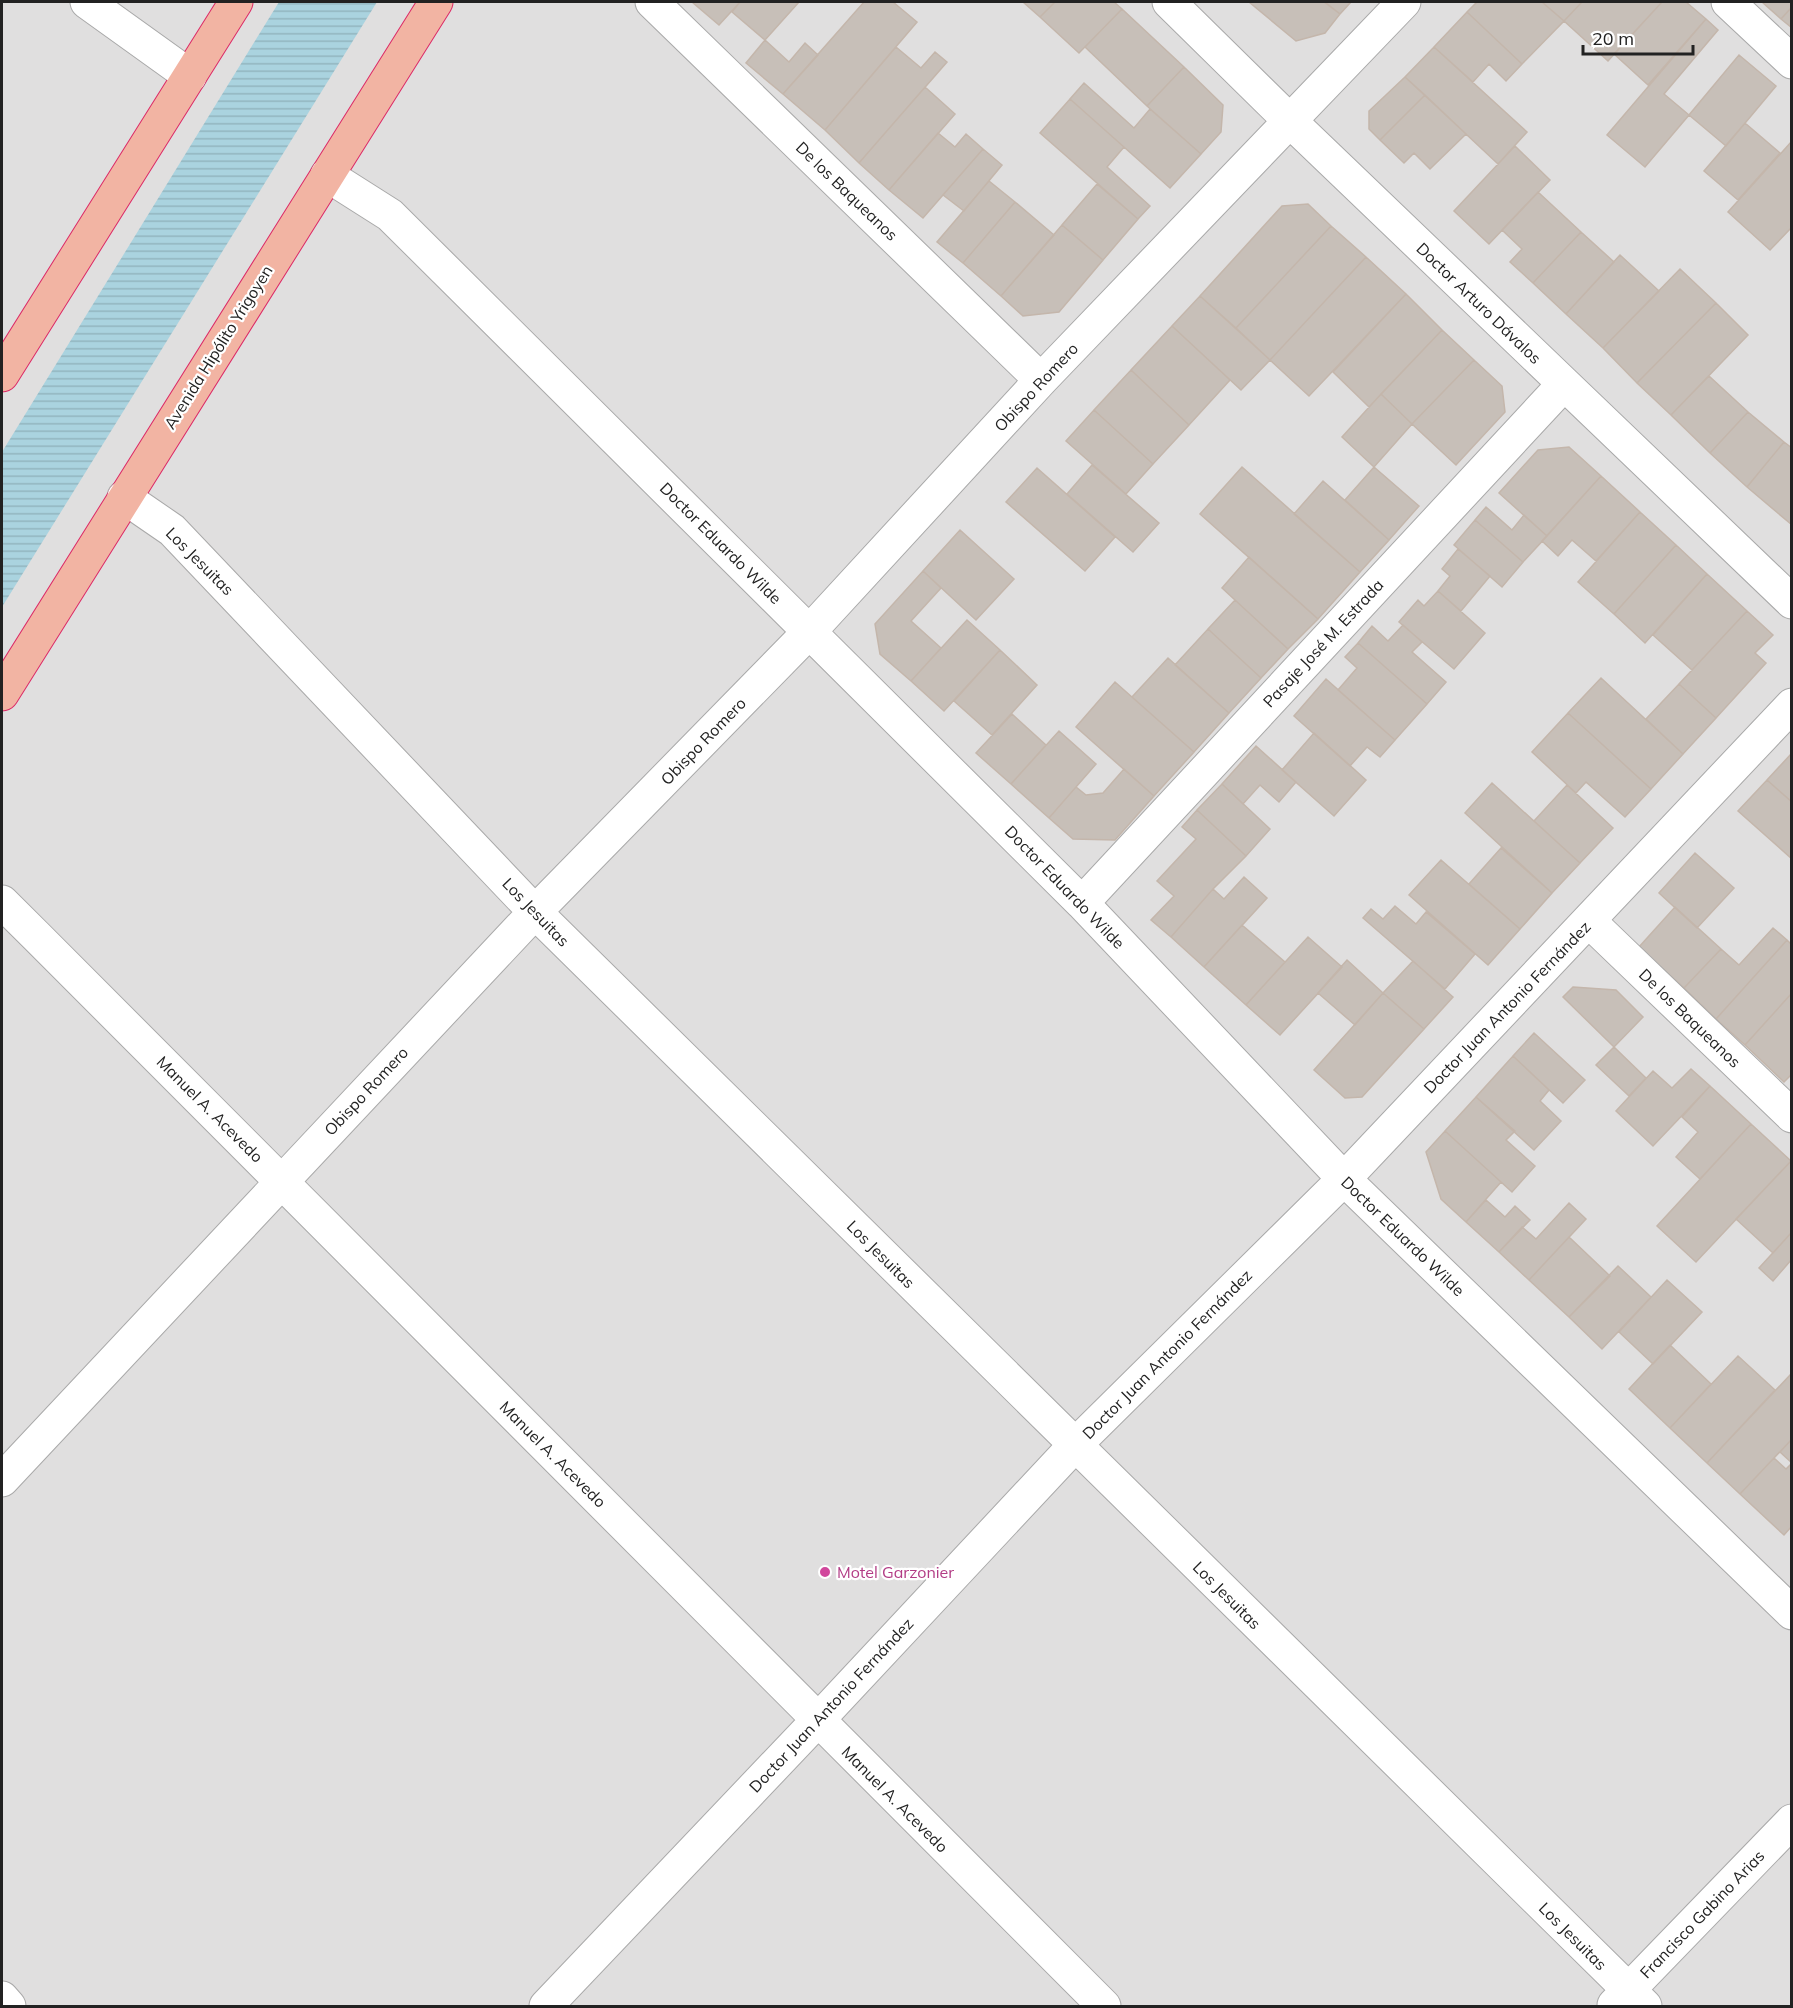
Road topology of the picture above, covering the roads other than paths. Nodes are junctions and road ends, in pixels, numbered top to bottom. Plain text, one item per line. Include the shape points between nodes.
1 (87, 2) edge
2 (236, 2) edge
3 (436, 2) edge
4 (652, 2) edge
5 (1168, 2) edge
6 (1404, 2) edge
7 (1728, 2) edge
8 (1791, 62) edge
9 (190, 76) junction
10 (1289, 120) junction
11 (327, 175) junction
12 (2, 375) edge
13 (1041, 380) junction
14 (1564, 384) junction
15 (124, 497) junction
16 (1791, 603) edge
17 (810, 631) junction
18 (2, 694) edge
19 (1791, 705) edge
20 (2, 902) edge
21 (1082, 903) junction
22 (535, 912) junction
23 (1589, 921) junction
24 (1791, 1116) edge
25 (1344, 1179) junction
26 (282, 1180) junction
27 (1075, 1445) junction
28 (2, 1480) edge
29 (1791, 1613) edge
30 (817, 1721) junction
31 (1791, 1821) edge
32 (2, 1998) edge
33 (1629, 2001) edge
34 (9, 2007) edge
35 (546, 2007) edge
36 (1104, 2007) edge

1 - 9 street
2 - 9 highway
3 - 11 highway, Avenida Hipólito Yrigoyen
4 - 13 street, De los Baqueanos
5 - 10 street, Doctor Arturo Dávalos
6 - 10 street, Obispo Romero
7 - 8 street
9 - 12 highway
10 - 13 street, Obispo Romero
10 - 14 street, Doctor Arturo Dávalos
11 - 15 highway, Avenida Hipólito Yrigoyen
11 - 17 street, Doctor Eduardo Wilde via 390,215
13 - 17 street, Obispo Romero
14 - 16 street, Doctor Arturo Dávalos
14 - 21 street, Pasaje José M. Estrada
15 - 18 highway, Avenida Hipólito Yrigoyen
15 - 22 street, Los Jesuitas via 172,531
17 - 21 street, Doctor Eduardo Wilde
17 - 22 street, Obispo Romero
19 - 23 street, Doctor Juan Antonio Fernández
20 - 26 street, Manuel A. Acevedo
21 - 25 street, Doctor Eduardo Wilde
22 - 26 street, Obispo Romero
22 - 27 street, Los Jesuitas
23 - 24 street, De los Baqueanos
23 - 25 street, Doctor Juan Antonio Fernández
25 - 27 street, Doctor Juan Antonio Fernández
25 - 29 street, Doctor Eduardo Wilde
26 - 28 street, Obispo Romero
26 - 30 street, Manuel A. Acevedo
27 - 30 street, Doctor Juan Antonio Fernández
27 - 33 street, Los Jesuitas
30 - 35 street, Doctor Juan Antonio Fernández
30 - 36 street, Manuel A. Acevedo
31 - 33 street, Francisco Gabino Arias
32 - 34 street

